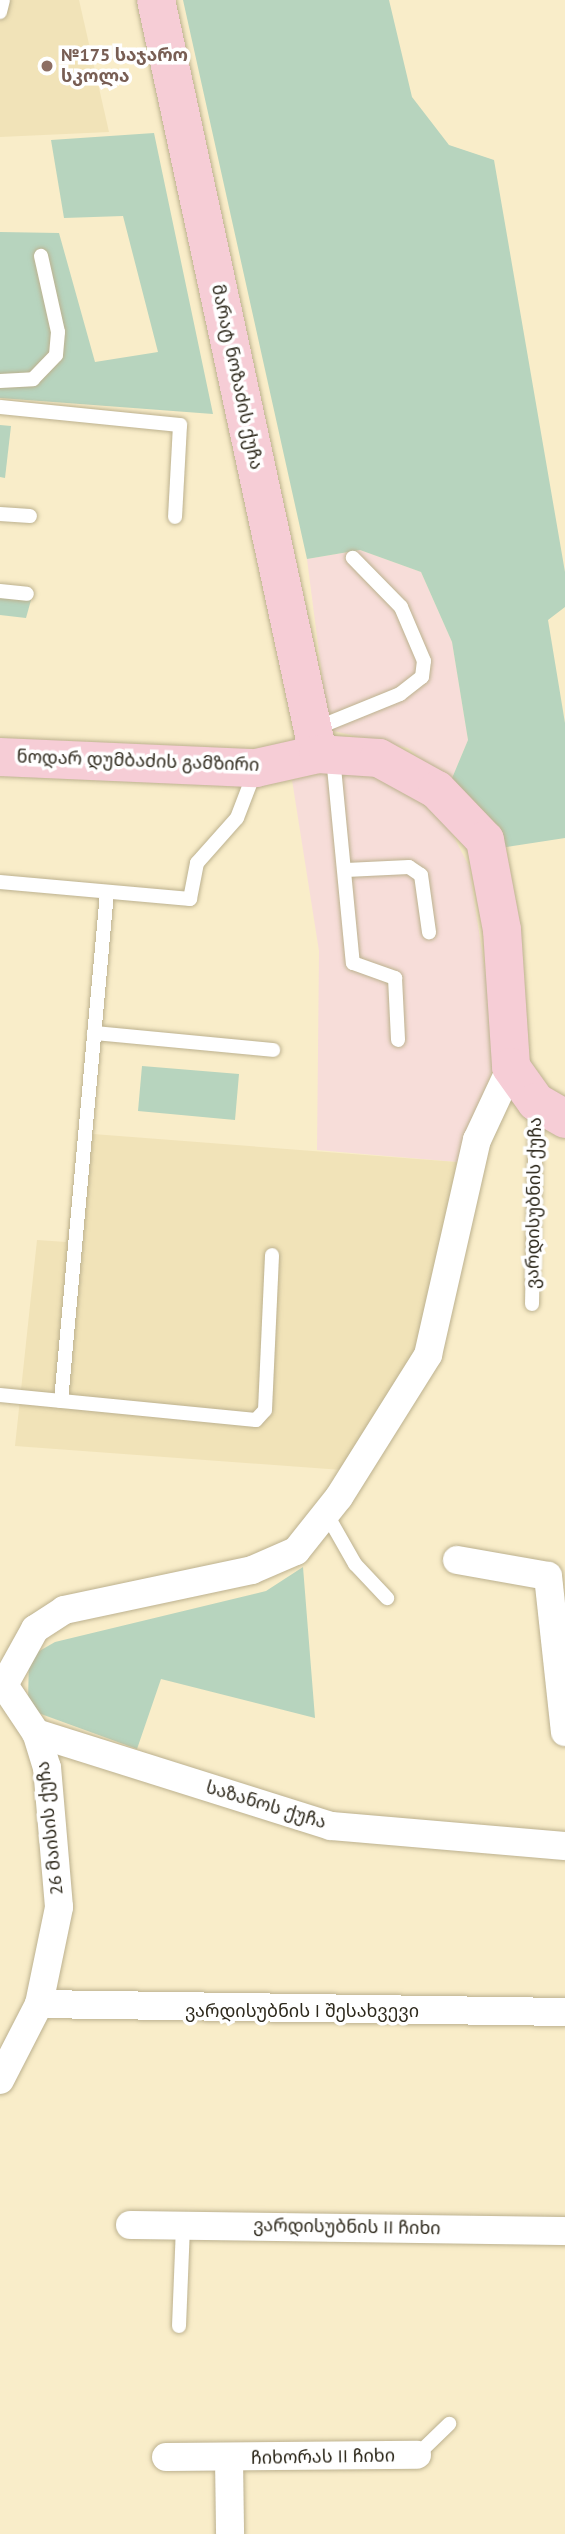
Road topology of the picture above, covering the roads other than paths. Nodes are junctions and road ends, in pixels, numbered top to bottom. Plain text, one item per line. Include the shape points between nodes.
1 (3, 0) edge
2 (156, 0) edge
3 (0, 12) edge
4 (41, 256) dead end
5 (0, 381) edge
6 (0, 407) edge
7 (0, 514) edge
8 (30, 516) dead end
9 (175, 517) dead end
10 (353, 558) dead end
11 (0, 591) edge
12 (27, 594) dead end
13 (321, 747) junction
14 (0, 757) edge
15 (256, 768) junction
16 (346, 870) junction
17 (0, 883) edge
18 (107, 893) junction
19 (429, 932) dead end
20 (94, 1033) junction
21 (398, 1040) dead end
22 (273, 1050) dead end
23 (511, 1067) junction
24 (551, 1111) edge
25 (272, 1255) dead end
26 (533, 1304) dead end
27 (0, 1395) edge
28 (61, 1401) junction
29 (326, 1513) junction
30 (457, 1560) dead end
31 (387, 1598) dead end
32 (2, 1686) edge
33 (565, 1732) edge
34 (36, 1733) junction
35 (565, 1846) edge
36 (39, 2004) junction
37 (565, 2012) edge
38 (0, 2080) edge
39 (130, 2225) dead end
40 (183, 2225) junction
41 (565, 2231) edge
42 (179, 2326) dead end
43 (449, 2424) dead end
44 (417, 2455) joint
45 (166, 2457) dead end
46 (229, 2458) junction
47 (230, 2534) edge

1 - 3 lane
2 - 13 street, მარატ ნოზაძის ქუჩა
4 - 5 lane via 58,332 56,355 33,379
6 - 9 lane via 180,425
7 - 8 lane
10 - 13 lane via 401,607 424,661 422,677
11 - 12 lane
13 - 15 street, ნოდარ დუმბაძის გამზირი
13 - 16 lane
13 - 23 street, ნოდარ დუმბაძის გამზირი via 379,758 437,790 485,840 502,930
14 - 15 street, ნოდარ დუმბაძის გამზირი
15 - 18 lane via 237,818 197,863 190,899
16 - 19 lane via 410,867 421,875
16 - 21 lane via 353,963 395,978
17 - 18 lane
18 - 20 lane
20 - 22 lane
20 - 28 lane
23 - 24 street
23 - 29 street via 477,1140 428,1355
24 - 26 lane, ვარდისუბნის ქუჩა
25 - 28 lane via 265,1410 256,1420
27 - 28 lane
29 - 31 lane via 355,1564
29 - 32 street via 296,1551 252,1570 64,1610 35,1629
30 - 33 street via 548,1576
32 - 34 street
34 - 35 street, საზანოს ქუჩა via 331,1826
34 - 36 street, 26 მაისის ქუჩა via 47,1768 59,1907
36 - 37 street, ვარდისუბნის I შესახვევი
36 - 38 street, 26 მაისის ქუჩა
39 - 40 street, ვარდისუბნის II ჩიხი
40 - 41 street, ვარდისუბნის II ჩიხი
40 - 42 lane
43 - 44 lane
44 - 46 street, ჩიხორას II ჩიხი
45 - 46 street, ჩიხორას II ჩიხი
46 - 47 street

